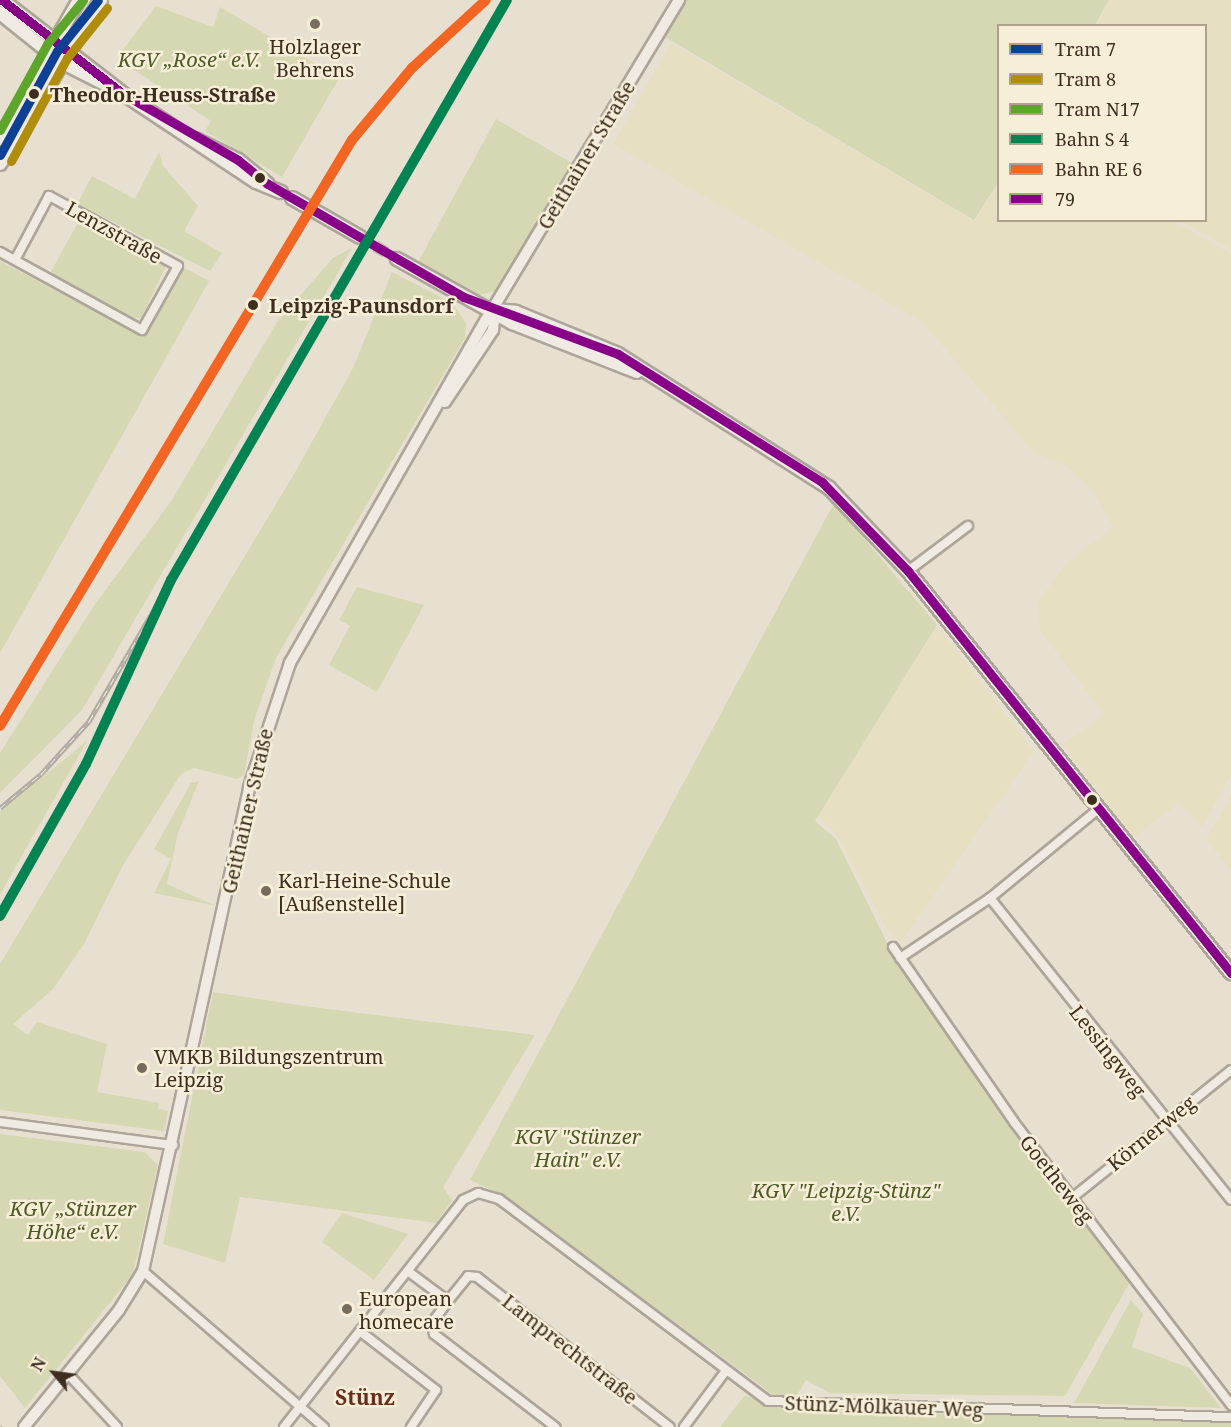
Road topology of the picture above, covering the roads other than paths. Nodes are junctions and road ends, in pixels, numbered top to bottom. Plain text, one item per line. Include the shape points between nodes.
1 (2, 0) edge
2 (79, 0) edge
3 (101, 0) edge
4 (679, 0) edge
5 (0, 14) edge
6 (55, 39) junction
7 (68, 49) junction
8 (47, 52) junction
9 (61, 62) junction
10 (122, 93) junction
11 (0, 140) edge
12 (0, 164) edge
13 (360, 237) tunnel mouth
14 (0, 252) edge
15 (397, 259) tunnel mouth
16 (15, 260) junction
17 (495, 310) junction
18 (968, 526) dead end
19 (908, 571) junction
20 (1097, 810) junction
21 (990, 898) junction
22 (893, 947) dead end
23 (900, 958) junction
24 (1231, 973) edge
25 (1231, 1070) edge
26 (1166, 1119) junction
27 (0, 1122) edge
28 (173, 1145) junction
29 (1072, 1198) junction
30 (1231, 1200) edge
31 (143, 1271) junction
32 (409, 1272) junction
33 (448, 1301) junction
34 (361, 1332) junction
35 (725, 1372) junction
36 (68, 1374) junction
37 (1231, 1405) edge
38 (300, 1408) junction
39 (1231, 1417) edge
40 (24, 1427) edge
41 (117, 1427) edge
42 (284, 1427) edge
43 (324, 1427) edge
44 (411, 1427) edge
45 (555, 1427) edge
46 (670, 1427) edge
47 (684, 1427) edge

1 - 6 main road
2 - 6 main road
3 - 7 main road
4 - 17 street, Geithainer Straße
5 - 8 main road
6 - 7 main road
6 - 8 main road
7 - 9 main road
7 - 10 main road
8 - 9 main road
8 - 11 main road
9 - 10 main road
9 - 12 main road
10 - 13 main road
14 - 16 street, Lenzstraße
15 - 17 main road
16 - 16 street, Lenzstraße via 142,330 178,266 49,196
17 - 19 main road via 512,323 663,383 822,482
17 - 28 street, Geithainer Straße via 493,330 462,382 438,409 315,613 276,698 247,796
18 - 19 street
19 - 20 main road
20 - 21 street
20 - 24 main road
21 - 23 street
21 - 26 street, Lessingweg
22 - 23 street, Goetheweg
23 - 29 street, Goetheweg
25 - 26 street, Körnerweg
26 - 29 street, Körnerweg
26 - 30 street, Lessingweg
27 - 28 street
28 - 31 street, Geithainer Straße
29 - 37 street, Goetheweg
31 - 36 street, Geithainer Straße
31 - 38 street
32 - 33 street
32 - 34 street
32 - 35 street, Stünz-Mölkauer Weg via 463,1200 478,1193 499,1199
33 - 45 street via 430,1329
33 - 46 street, Lamprechtstraße via 468,1276 477,1277
34 - 38 street
34 - 44 street via 436,1390
35 - 39 street, Stünz-Mölkauer Weg via 759,1397 790,1404
35 - 47 street
36 - 40 street, Geithainer Straße
36 - 41 street
38 - 42 street
38 - 43 street

